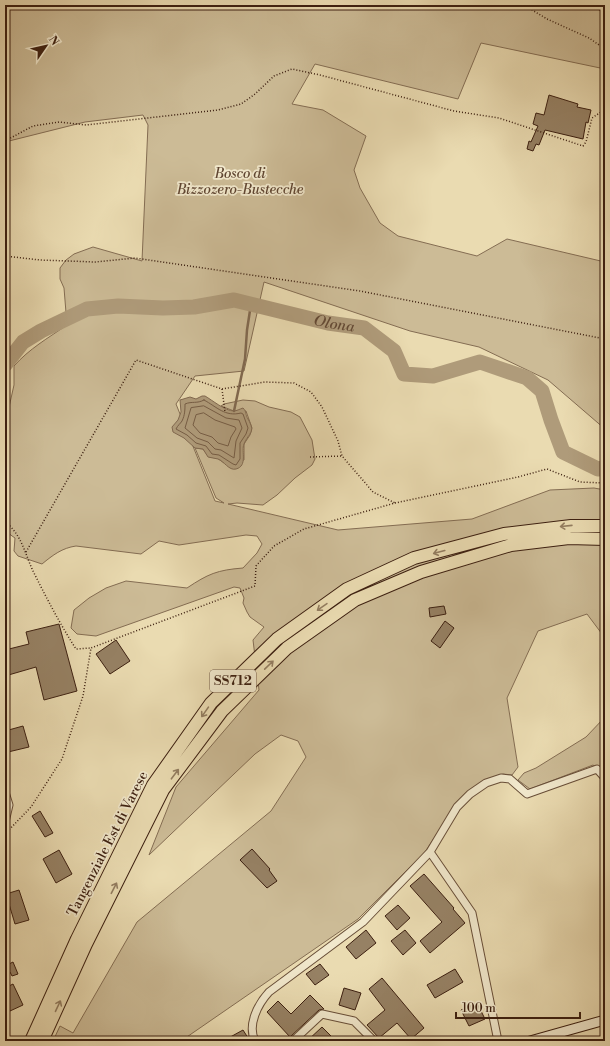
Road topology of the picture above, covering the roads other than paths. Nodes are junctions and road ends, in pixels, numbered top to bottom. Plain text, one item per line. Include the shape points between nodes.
1 (605, 526) edge
2 (605, 539) edge
3 (605, 778) edge
4 (5, 792) edge
5 (5, 822) edge
6 (430, 852) junction
7 (605, 1020) edge
8 (559, 1033) junction
9 (31, 1041) edge
10 (42, 1041) edge
11 (255, 1041) edge
12 (293, 1041) edge
13 (374, 1041) edge
14 (498, 1041) edge
15 (530, 1041) edge
16 (565, 1041) edge

1 -> 9 highway, Tangenziale Est di Varese / SS712 via 571,526 504,534 414,558 347,589 277,639 211,703 153,785 77,939
10 -> 2 highway, Tangenziale Est di Varese / SS712 via 86,944 163,790 222,711 287,648 355,600 421,572 511,545 569,538
3 - 6 street via 597,769 528,794 510,780 501,778 486,783 457,807
4 - 5 street via 8,805
6 - 11 street via 363,922 268,992 256,1010 252,1031
6 - 14 street via 472,913
7 - 8 street
8 - 15 street
8 - 16 street
12 - 13 street via 322,1014 354,1021

